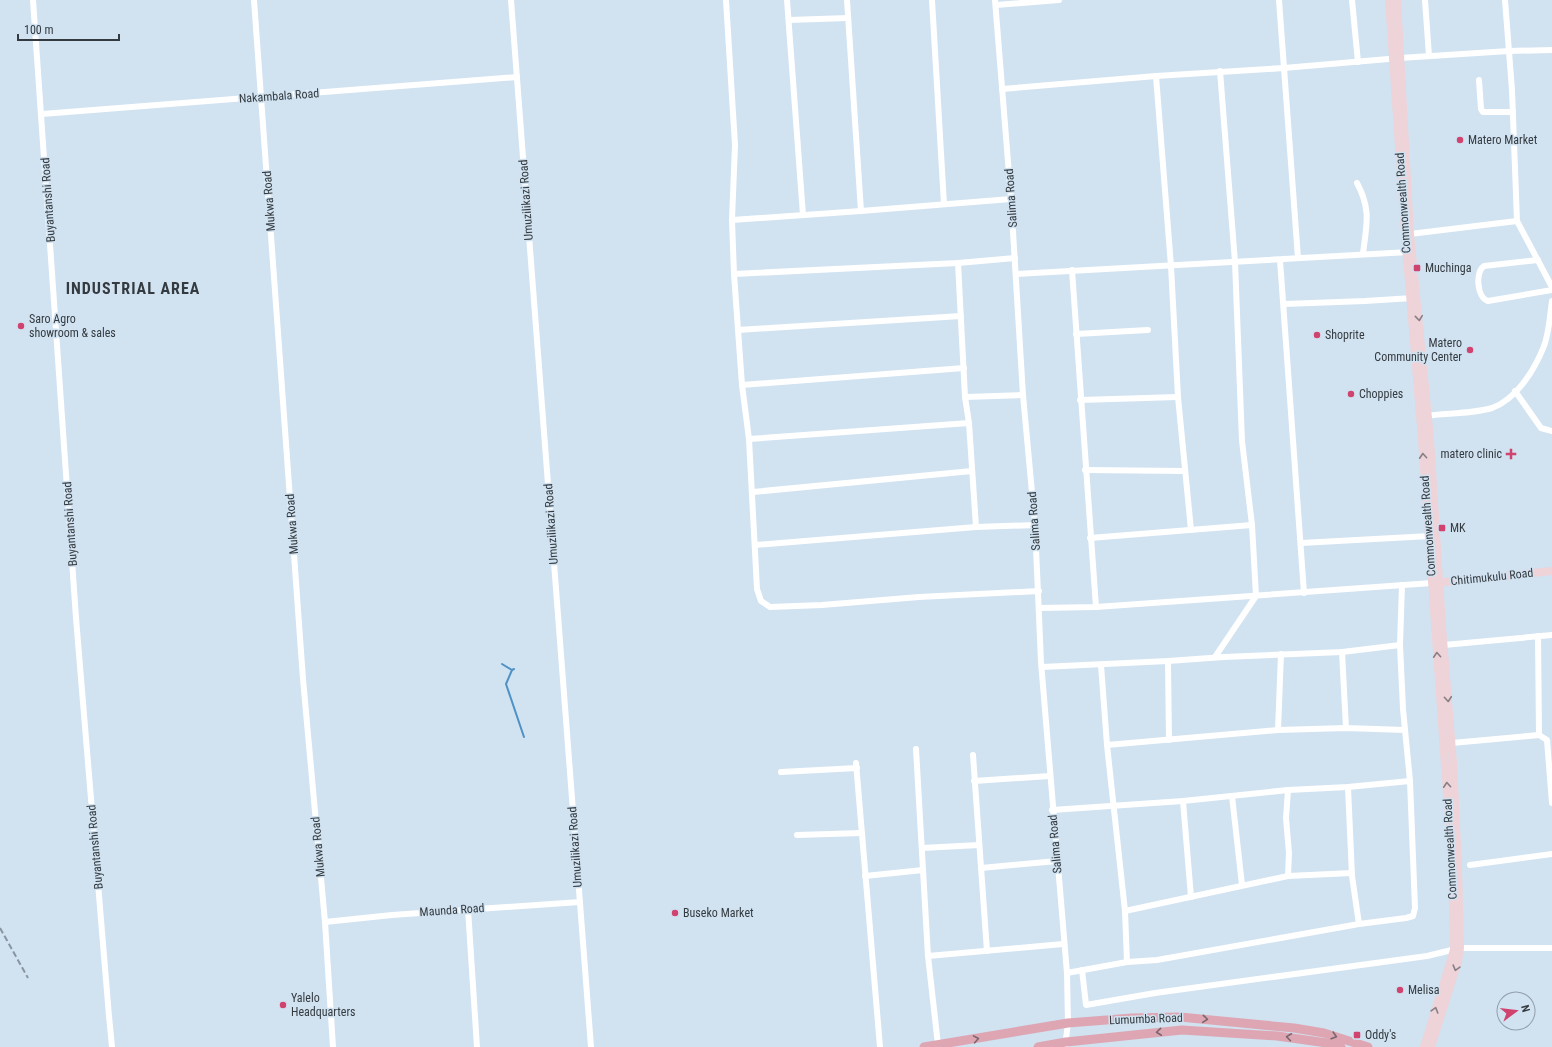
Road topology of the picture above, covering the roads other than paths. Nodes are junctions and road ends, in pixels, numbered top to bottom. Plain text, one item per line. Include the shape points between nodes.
1 (33, 0) edge
2 (254, 0) edge
3 (511, 0) edge
4 (726, 0) edge
5 (787, 0) edge
6 (847, 0) edge
7 (932, 0) edge
8 (1059, 0) edge
9 (1279, 0) edge
10 (1352, 0) edge
11 (1389, 0) edge
12 (1397, 0) edge
13 (1425, 0) edge
14 (1505, 0) edge
15 (996, 2) edge
16 (848, 18) junction
17 (789, 20) junction
18 (1552, 50) edge
19 (1509, 51) junction
20 (1429, 56) junction
21 (1397, 58) junction
22 (1358, 62) junction
23 (1284, 68) junction
24 (1220, 71) junction
25 (1156, 76) junction
26 (517, 77) junction
27 (1479, 80) dead end
28 (1002, 89) junction
29 (261, 97) junction
30 (1513, 112) junction
31 (42, 114) junction
32 (1357, 184) dead end
33 (1011, 199) junction
34 (944, 204) junction
35 (861, 211) junction
36 (803, 216) junction
37 (732, 220) junction
38 (1517, 221) junction
39 (1410, 234) junction
40 (1409, 252) junction
41 (1363, 254) junction
42 (1015, 258) junction
43 (1298, 258) junction
44 (1280, 260) junction
45 (1538, 260) junction
46 (1235, 262) junction
47 (958, 263) junction
48 (1171, 266) junction
49 (1072, 270) junction
50 (734, 274) junction
51 (1016, 274) junction
52 (1552, 287) edge
53 (1552, 290) edge
54 (1414, 298) junction
55 (1552, 301) edge
56 (1284, 304) junction
57 (962, 316) junction
58 (738, 330) junction
59 (1148, 330) dead end
60 (1076, 334) junction
61 (964, 368) junction
62 (742, 385) junction
63 (1515, 391) junction
64 (1023, 395) junction
65 (965, 397) junction
66 (1178, 397) junction
67 (1080, 400) junction
68 (1424, 417) junction
69 (969, 423) junction
70 (1552, 431) edge
71 (749, 438) junction
72 (1085, 470) junction
73 (972, 471) junction
74 (1185, 471) junction
75 (752, 492) junction
76 (1035, 525) junction
77 (1252, 525) junction
78 (976, 527) junction
79 (1191, 530) junction
80 (1430, 536) junction
81 (1090, 538) junction
82 (1301, 543) junction
83 (755, 545) junction
84 (1552, 571) edge
85 (1435, 583) junction
86 (1402, 585) junction
87 (1039, 590) junction
88 (1304, 593) junction
89 (1256, 596) junction
90 (1096, 607) junction
91 (1039, 608) junction
92 (1552, 635) edge
93 (1538, 636) junction
94 (1400, 645) junction
95 (1444, 645) junction
96 (1342, 652) junction
97 (1281, 654) junction
98 (1215, 657) junction
99 (1168, 661) junction
100 (1101, 665) junction
101 (1042, 667) junction
102 (1346, 728) junction
103 (1278, 730) junction
104 (1405, 730) junction
105 (1539, 735) junction
106 (1169, 740) junction
107 (1549, 740) edge
108 (1452, 743) junction
109 (1107, 745) junction
110 (916, 749) dead end
111 (973, 755) dead end
112 (781, 772) dead end
113 (1050, 776) junction
114 (974, 781) junction
115 (1410, 781) junction
116 (1348, 787) junction
117 (1288, 790) junction
118 (1232, 796) junction
119 (1183, 801) junction
120 (1552, 803) edge
121 (1114, 805) junction
122 (1052, 810) junction
123 (862, 833) junction
124 (797, 835) dead end
125 (979, 845) junction
126 (922, 848) junction
127 (1552, 854) edge
128 (1057, 861) junction
129 (1470, 865) dead end
130 (980, 868) junction
131 (923, 870) junction
132 (1352, 873) junction
133 (865, 876) junction
134 (1288, 876) junction
135 (1242, 885) junction
136 (1191, 897) junction
137 (580, 902) junction
138 (468, 909) junction
139 (1125, 911) junction
140 (325, 922) junction
141 (1359, 924) junction
142 (1063, 944) junction
143 (1552, 948) edge
144 (1457, 949) junction
145 (987, 951) junction
146 (928, 956) junction
147 (1127, 962) junction
148 (1082, 970) junction
149 (1067, 973) junction
150 (1068, 1023) junction
151 (938, 1045) junction
152 (1065, 1045) edge
153 (112, 1047) edge
154 (333, 1047) edge
155 (477, 1047) edge
156 (591, 1047) edge
157 (880, 1047) edge
158 (924, 1047) edge
159 (1038, 1047) edge
160 (1341, 1047) edge
161 (1368, 1047) edge
162 (1424, 1047) edge
163 (1430, 1047) edge

1 - 31 street, Buyantanshi Road
2 - 29 street, Mukwa Road
3 - 26 street, Umuzilikazi Road
4 - 37 street via 735,145
5 - 17 street
6 - 16 street
7 - 34 street
8 - 15 street
9 - 23 street
10 - 22 street
11 - 21 main road, Commonwealth Road
12 - 21 main road, Commonwealth Road
13 - 20 street
14 - 19 street
15 - 28 street, Salima Road
16 - 17 street
16 - 35 street
17 - 36 street
18 - 19 street
19 - 20 street
19 - 30 street
20 - 21 street
21 - 22 street
21 - 39 main road, Commonwealth Road
21 - 40 main road, Commonwealth Road
22 - 23 street
23 - 24 street
23 - 43 street
24 - 25 street
24 - 46 street
25 - 28 street
25 - 48 street
26 - 29 street, Nakambala Road
26 - 137 street, Umuzilikazi Road
27 - 30 street via 1483,112
28 - 33 street, Salima Road
29 - 31 street, Nakambala Road
29 - 140 street, Mukwa Road via 303,679
30 - 38 street
31 - 153 street, Buyantanshi Road via 76,618
32 - 41 street via 1367,205
33 - 34 street
33 - 42 street, Salima Road
34 - 35 street
35 - 36 street
36 - 37 street
37 - 50 street
38 - 39 street
38 - 45 street
39 - 40 main road, Commonwealth Road
40 - 41 street
40 - 54 main road, Commonwealth Road
41 - 43 street
42 - 47 street
42 - 51 street, Salima Road
43 - 44 street
44 - 46 street
44 - 56 street
45 - 52 street
45 - 53 street via 1480,268 1480,294 1488,301
46 - 48 street
46 - 77 street via 1242,441
47 - 50 street
47 - 57 street
48 - 49 street
48 - 66 street
49 - 51 street
49 - 60 street
50 - 58 street
51 - 64 street, Salima Road
54 - 56 street
54 - 68 main road, Commonwealth Road
55 - 63 street via 1544,345 1530,374
56 - 82 street
57 - 58 street
57 - 61 street
58 - 62 street
59 - 60 street
60 - 67 street
61 - 62 street
61 - 65 street
62 - 71 street
63 - 68 street via 1503,403 1492,408
63 - 70 street via 1541,428
64 - 65 street
64 - 76 street, Salima Road
65 - 69 street
66 - 67 street
66 - 74 street
67 - 72 street
80 -> 68 main road, Commonwealth Road
68 - 85 main road, Commonwealth Road
69 - 71 street
69 - 73 street
71 - 75 street
72 - 74 street
72 - 81 street
73 - 75 street
73 - 78 street
74 - 79 street
75 - 83 street
76 - 78 street
76 - 87 street, Salima Road
77 - 79 street
77 - 89 street
78 - 83 street
79 - 81 street
80 - 82 street
80 - 85 main road, Commonwealth Road
81 - 90 street
82 - 88 street
83 - 87 street via 757,589 761,601 770,606 822,605
84 - 85 main road, Chitimukulu Road
85 - 86 street
85 - 95 main road, Commonwealth Road
144 -> 85 main road, Commonwealth Road
86 - 88 street
86 - 94 street
87 - 91 street, Salima Road
88 - 89 street
89 - 90 street
89 - 98 street
90 - 91 street
91 - 101 street, Salima Road
92 - 93 street
93 - 95 street
93 - 105 street
94 - 96 street
94 - 104 street
95 -> 108 main road, Commonwealth Road
96 - 97 street
96 - 102 street
97 - 98 street
97 - 103 street
98 - 99 street
99 - 100 street
99 - 106 street
100 - 101 street
100 - 109 street
101 - 113 street, Salima Road
102 - 103 street
102 - 104 street
103 - 106 street
104 - 115 street
105 - 107 street
105 - 108 street
106 - 109 street
107 - 120 street
108 - 144 main road, Commonwealth Road via 1458,859
109 - 121 street
110 - 126 street
111 - 114 street
112 - 123 street via 856,765
113 - 114 street
113 - 122 street, Salima Road
114 - 125 street
115 - 116 street
115 - 141 street via 1415,908 1413,916
116 - 117 street
116 - 132 street
117 - 118 street
117 - 134 street
118 - 119 street
118 - 135 street
119 - 121 street
119 - 136 street
121 - 122 street
121 - 139 street
122 - 128 street, Salima Road
123 - 124 street
123 - 133 street
125 - 126 street
125 - 130 street
126 - 131 street
127 - 129 street
128 - 130 street
128 - 142 street, Salima Road
130 - 145 street
131 - 133 street
131 - 146 street
132 - 134 street
132 - 141 street
133 - 157 street
134 - 135 street
135 - 136 street
136 - 139 street
137 - 138 street, Maunda Road
137 - 156 street, Umuzilikazi Road
138 - 140 street, Maunda Road
138 - 155 street
139 - 147 street
140 - 154 street, Mukwa Road
141 - 147 street via 1157,960
142 - 145 street
142 - 149 street, Salima Road
143 - 144 street
144 - 148 street via 1419,957 1155,993 1086,1005
162 -> 144 main road, Commonwealth Road
144 -> 163 main road, Commonwealth Road via 1458,961 1451,987
145 - 146 street
146 - 151 street
147 - 148 street
148 - 149 street
149 - 150 street, Salima Road
151 -> 150 main road, Lumumba Road
150 - 152 street, Salima Road
150 -> 161 main road, Lumumba Road via 1180,1017 1324,1033
151 - 158 main road, Lumumba Road
152 - 159 main road, Lumumba Road
160 -> 152 main road, Lumumba Road via 1277,1036 1182,1030

